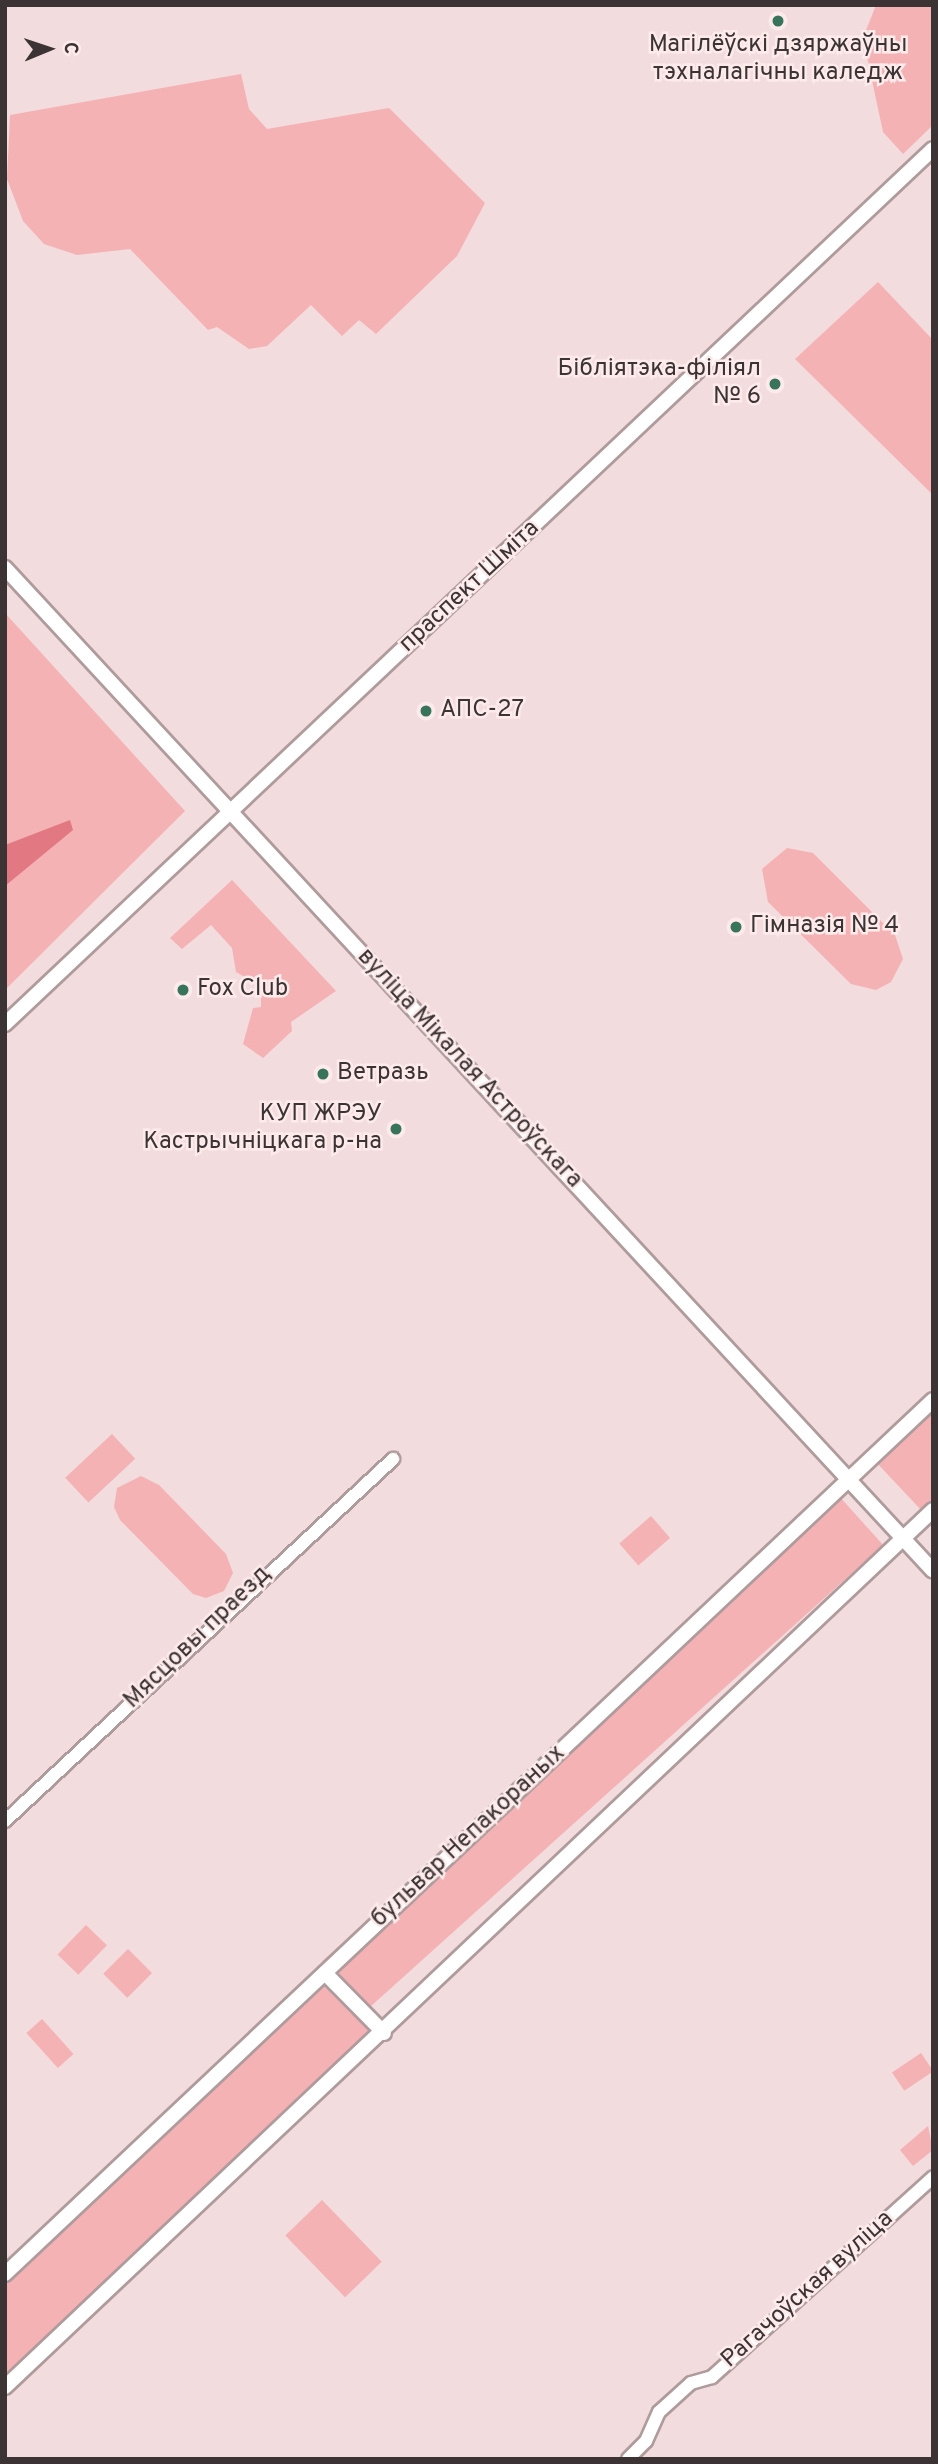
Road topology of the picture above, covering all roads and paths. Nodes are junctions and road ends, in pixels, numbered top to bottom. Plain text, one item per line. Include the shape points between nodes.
1 (933, 149) edge
2 (5, 568) edge
3 (231, 812) junction
4 (5, 1024) edge
5 (933, 1400) edge
6 (393, 1459) dead end
7 (847, 1478) junction
8 (933, 1510) edge
9 (903, 1539) junction
10 (933, 1571) edge
11 (5, 1821) edge
12 (325, 1973) junction
13 (384, 2033) junction
14 (933, 2177) edge
15 (5, 2274) edge
16 (5, 2387) edge
17 (628, 2459) edge

1 - 3 main road, праспект Шміта
2 - 3 main road, вуліца Мікалая Астроўскага
3 - 4 main road, праспект Шміта
3 - 7 main road, вуліца Мікалая Астроўскага
5 - 7 main road, бульвар Непакораных
6 - 11 street, Мясцовы праезд
7 - 9 main road, вуліца Мікалая Астроўскага
7 - 12 main road, бульвар Непакораных
8 - 9 main road
9 - 10 main road, вуліца Мікалая Астроўскага
9 - 13 main road
12 - 13 main road
12 - 15 main road, бульвар Непакораных
13 - 16 main road
14 - 17 street, Рагачоўская вуліца via 712,2377 691,2383 667,2405

